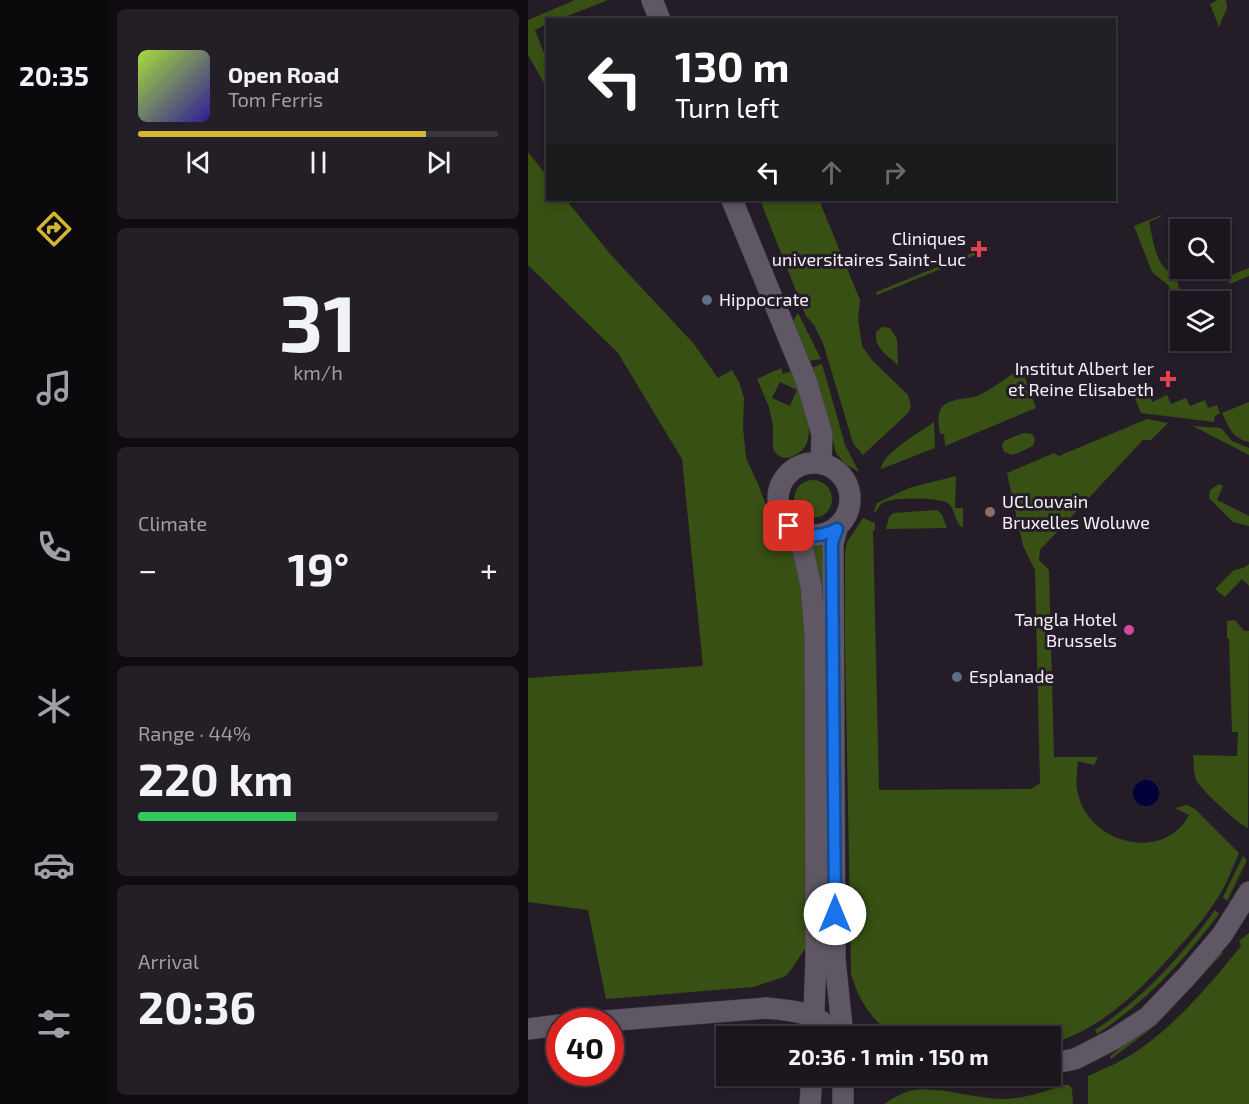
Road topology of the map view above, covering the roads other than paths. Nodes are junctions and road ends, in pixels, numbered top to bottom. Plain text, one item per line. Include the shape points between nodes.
1 (652, 0) edge
2 (659, 18) edge
3 (732, 201) edge
4 (821, 463) junction
5 (837, 529) junction
6 (799, 532) junction
7 (1249, 892) edge
8 (624, 1019) edge
9 (814, 1026) edge
10 (842, 1026) edge
11 (546, 1027) edge
12 (528, 1029) edge
13 (1061, 1062) edge
14 (811, 1086) edge
15 (843, 1086) edge
16 (810, 1104) edge
17 (843, 1104) edge

1 - 2 street
3 - 4 street via 806,380 822,434
4 - 5 street via 841,474 851,493 848,513
4 - 6 street via 807,463 794,469 779,488 783,517
5 - 6 street via 818,536
5 - 10 street via 832,543 835,960
6 - 9 street via 811,586 814,635
7 - 13 street via 1222,935 1148,1017 1114,1039
8 - 9 street via 749,1008 794,1011
11 - 12 street
14 - 16 street
15 - 17 street

